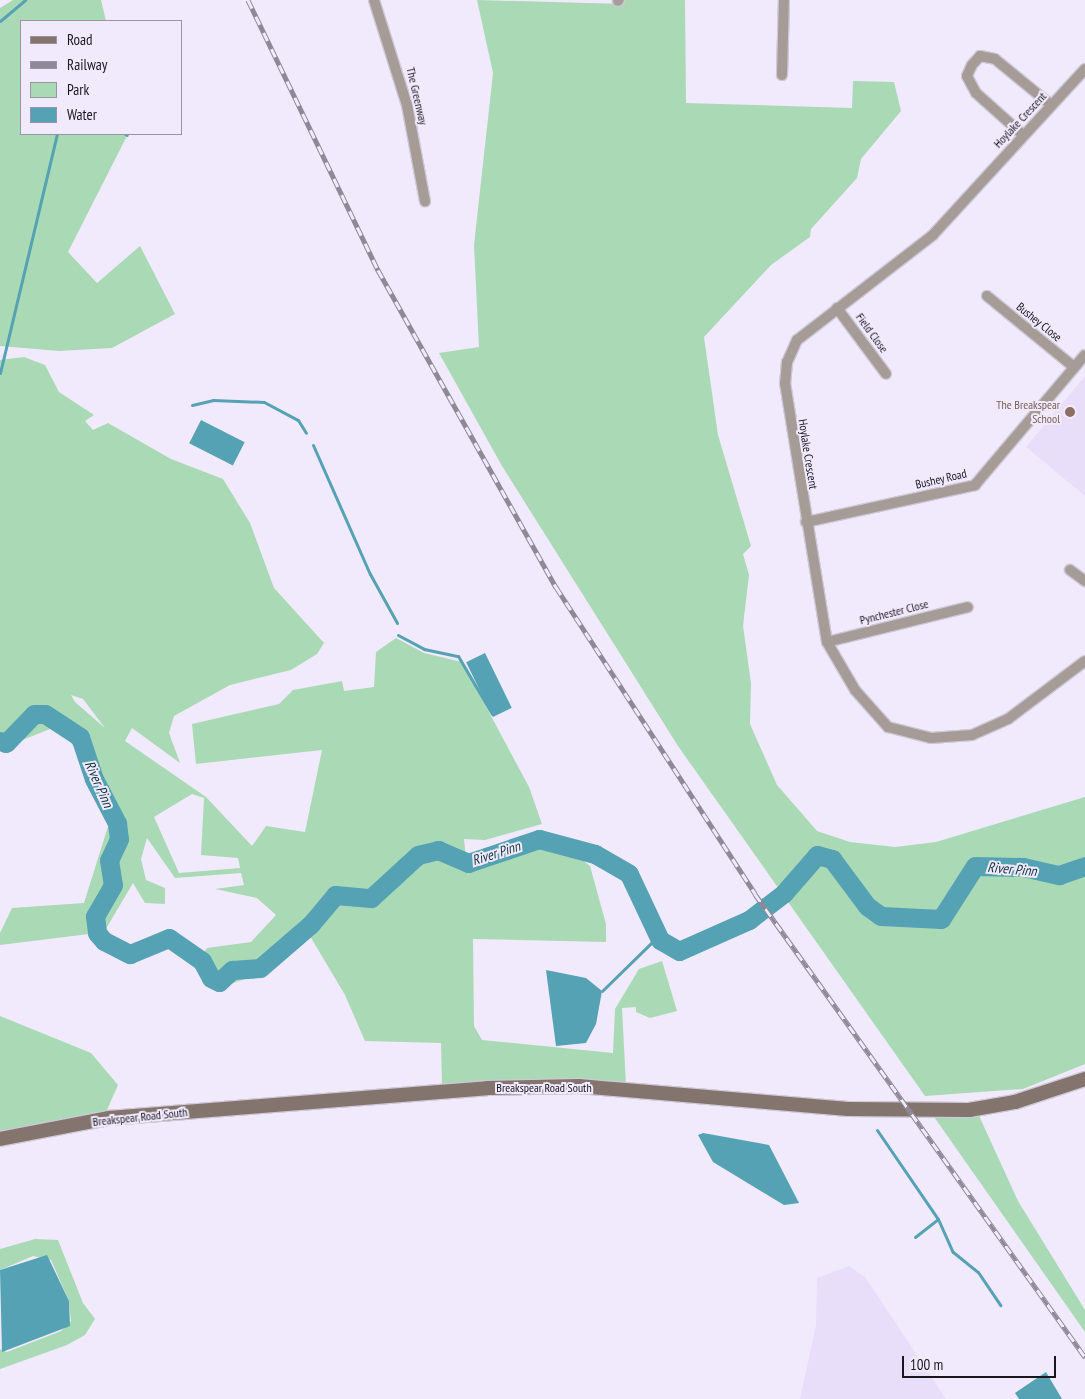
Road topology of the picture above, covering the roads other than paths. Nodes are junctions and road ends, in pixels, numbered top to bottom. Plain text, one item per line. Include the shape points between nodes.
1 (374, 0) edge
2 (784, 0) edge
3 (1085, 69) edge
4 (782, 75) dead end
5 (1051, 105) junction
6 (1023, 135) junction
7 (425, 201) dead end
8 (987, 296) dead end
9 (837, 308) junction
10 (1085, 355) edge
11 (1074, 367) junction
12 (886, 374) dead end
13 (806, 522) junction
14 (1070, 570) dead end
15 (1085, 581) edge
16 (968, 607) dead end
17 (827, 642) junction
18 (1085, 661) edge
19 (1085, 1079) edge
20 (0, 1139) edge

1 - 7 street, The Greenway via 407,106
2 - 4 street
3 - 5 street, Hoylake Crescent
5 - 6 street, Hoylake Crescent
5 - 6 street via 995,59 980,56 976,60 967,76 976,93
6 - 9 street, Hoylake Crescent via 932,234
8 - 11 street, Bushey Close
9 - 12 street, Field Close
9 - 13 street, Hoylake Crescent via 797,340 787,362 785,382
10 - 11 street, Bushey Road
11 - 13 street, Bushey Road via 975,485
13 - 17 street, Hoylake Crescent
14 - 15 street
16 - 17 street, Pynchester Close
17 - 18 street, Hoylake Crescent via 855,690 888,727 931,738 972,736 1008,719
19 - 20 street, Breakspear Road South via 1016,1102 917,1113 688,1098 628,1089 487,1088 109,1118

